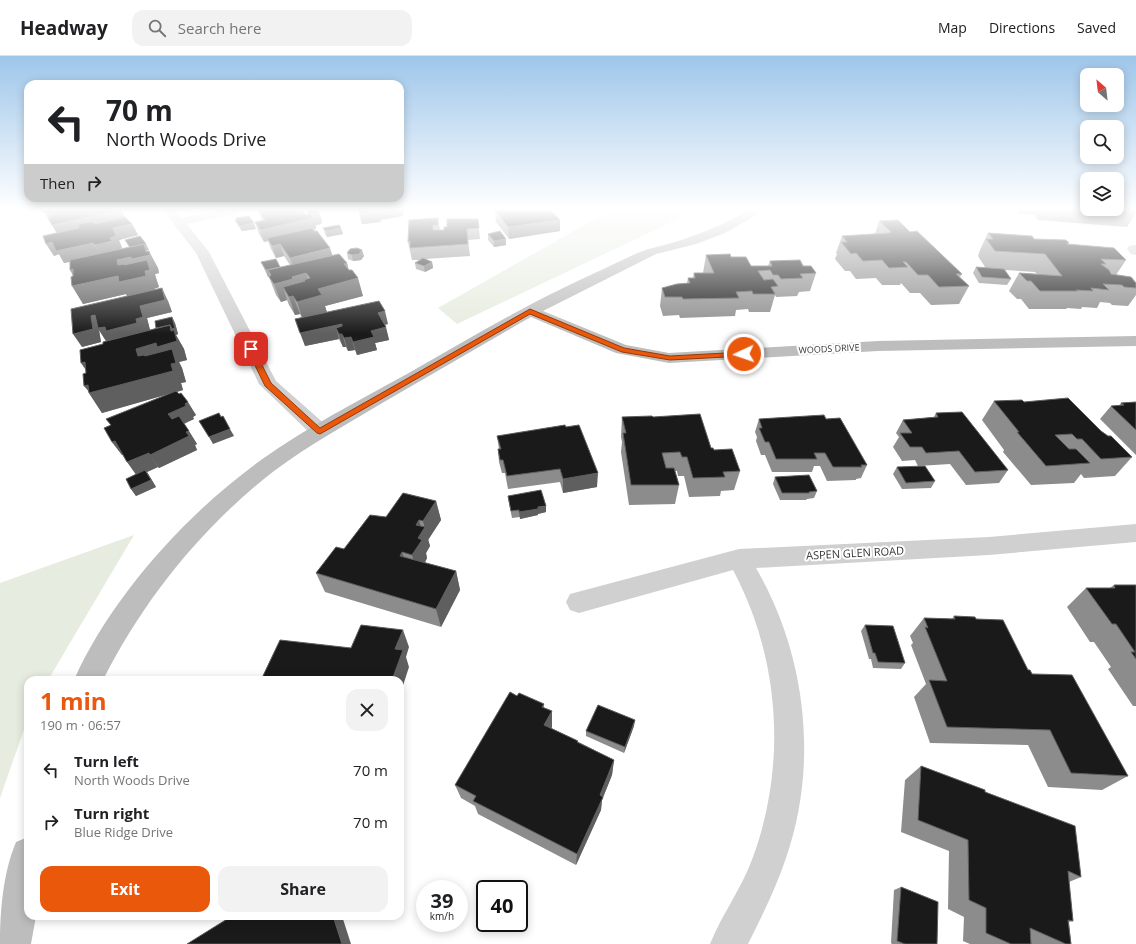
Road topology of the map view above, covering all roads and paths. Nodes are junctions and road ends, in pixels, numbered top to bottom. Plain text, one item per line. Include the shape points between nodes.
1 (202, 251) edge
2 (652, 251) edge
3 (530, 311) junction
4 (1136, 341) edge
5 (320, 431) junction
6 (1136, 533) edge
7 (739, 559) junction
8 (579, 602) dead end
9 (90, 676) edge
10 (24, 878) edge
11 (13, 944) edge
12 (728, 944) edge

1 - 5 street via 268,384
2 - 3 street
3 - 4 street, WOODS DRIVE via 622,349 670,358 878,346
3 - 5 street
5 - 9 street via 252,477 219,505 187,538 125,616
6 - 7 street, ASPEN GLEN ROAD via 989,546
7 - 8 street, ASPEN GLEN ROAD
7 - 12 street via 765,610 772,632 786,689 790,729 782,812 770,856 752,901
10 - 11 street

